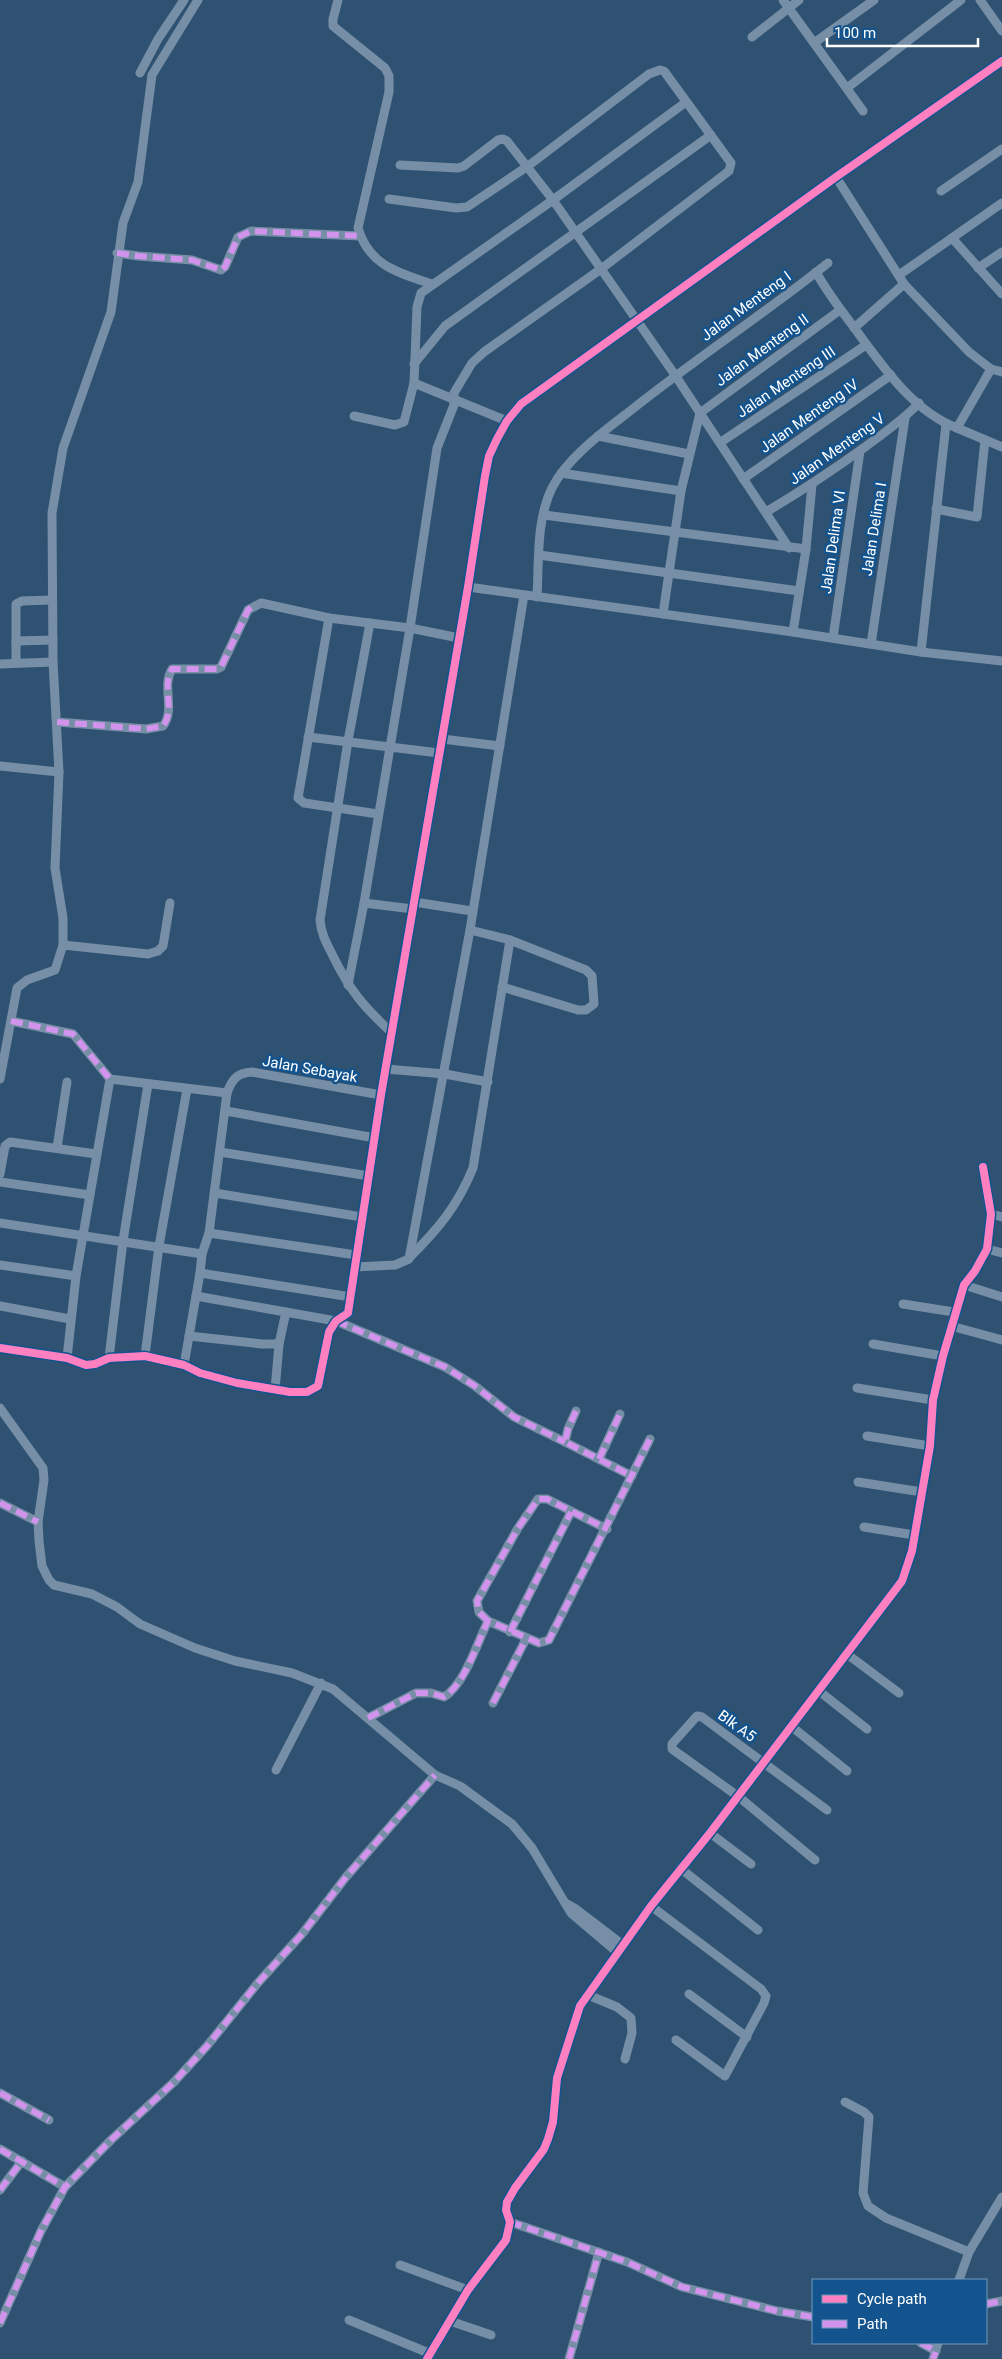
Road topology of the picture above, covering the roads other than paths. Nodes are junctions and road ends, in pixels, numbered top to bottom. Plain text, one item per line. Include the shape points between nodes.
1 (184, 0) edge
2 (198, 0) edge
3 (338, 0) edge
4 (799, 0) edge
5 (874, 0) edge
6 (960, 0) edge
7 (980, 0) edge
8 (786, 4) edge
9 (1002, 31) edge
10 (752, 37) dead end
11 (814, 43) junction
12 (1002, 61) edge
13 (140, 73) dead end
14 (846, 88) junction
15 (686, 102) junction
16 (863, 111) dead end
17 (711, 135) junction
18 (1002, 149) edge
19 (400, 165) dead end
20 (528, 166) junction
21 (836, 177) junction
22 (941, 191) dead end
23 (389, 198) dead end
24 (553, 200) junction
25 (1002, 203) edge
26 (575, 232) junction
27 (360, 236) junction
28 (952, 238) junction
29 (1002, 252) edge
30 (117, 253) junction
31 (828, 263) dead end
32 (978, 268) junction
33 (601, 269) junction
34 (816, 272) junction
35 (898, 275) junction
36 (432, 284) junction
37 (904, 284) junction
38 (1002, 294) edge
39 (840, 310) junction
40 (638, 320) junction
41 (854, 328) junction
42 (866, 345) junction
43 (414, 364) junction
44 (991, 369) junction
45 (1002, 372) edge
46 (678, 373) junction
47 (891, 375) junction
48 (414, 383) junction
49 (455, 400) junction
50 (919, 403) junction
51 (700, 413) junction
52 (354, 416) dead end
53 (905, 418) junction
54 (507, 421) junction
55 (946, 424) junction
56 (957, 428) junction
57 (598, 436) junction
58 (985, 440) junction
59 (721, 442) junction
60 (1002, 447) edge
61 (860, 450) junction
62 (689, 454) junction
63 (560, 473) junction
64 (744, 479) junction
65 (812, 485) junction
66 (681, 491) junction
67 (936, 509) junction
68 (766, 512) junction
69 (544, 515) junction
70 (676, 533) junction
71 (790, 548) junction
72 (806, 549) junction
73 (539, 555) junction
74 (670, 575) junction
75 (468, 586) junction
76 (799, 591) junction
77 (524, 595) junction
78 (537, 597) junction
79 (52, 600) junction
80 (663, 614) junction
81 (329, 618) junction
82 (370, 623) junction
83 (410, 628) junction
84 (793, 632) junction
85 (459, 638) junction
86 (833, 638) junction
87 (53, 640) junction
88 (16, 642) junction
89 (871, 644) junction
90 (921, 652) junction
91 (1002, 661) edge
92 (53, 662) junction
93 (16, 663) junction
94 (0, 664) edge
95 (57, 722) junction
96 (308, 737) junction
97 (442, 739) junction
98 (348, 741) junction
99 (389, 746) junction
100 (500, 746) junction
101 (439, 753) junction
102 (0, 766) edge
103 (59, 772) junction
104 (338, 808) junction
105 (378, 814) junction
106 (170, 903) dead end
107 (364, 903) junction
108 (413, 906) junction
109 (472, 911) junction
110 (470, 930) junction
111 (510, 940) junction
112 (63, 945) junction
113 (348, 985) junction
114 (502, 987) junction
115 (11, 1021) junction
116 (392, 1033) junction
117 (386, 1070) junction
118 (445, 1074) junction
119 (0, 1079) edge
120 (110, 1079) junction
121 (67, 1082) dead end
122 (488, 1082) junction
123 (148, 1084) junction
124 (187, 1088) junction
125 (227, 1093) junction
126 (381, 1095) junction
127 (226, 1111) junction
128 (375, 1138) junction
129 (57, 1148) junction
130 (220, 1152) junction
131 (96, 1154) junction
132 (983, 1167) dead end
133 (0, 1174) edge
134 (368, 1176) junction
135 (0, 1182) edge
136 (214, 1193) junction
137 (90, 1195) junction
138 (991, 1214) junction
139 (362, 1217) junction
140 (1002, 1217) edge
141 (0, 1223) edge
142 (209, 1233) junction
143 (83, 1234) junction
144 (123, 1241) junction
145 (159, 1246) junction
146 (987, 1249) junction
147 (1002, 1253) edge
148 (202, 1254) junction
149 (356, 1254) junction
150 (409, 1258) junction
151 (0, 1265) edge
152 (355, 1267) junction
153 (200, 1273) junction
154 (76, 1276) junction
155 (964, 1285) junction
156 (196, 1296) junction
157 (350, 1297) junction
158 (1002, 1297) edge
159 (903, 1304) dead end
160 (0, 1306) edge
161 (286, 1312) junction
162 (954, 1312) junction
163 (70, 1318) junction
164 (336, 1320) junction
165 (951, 1326) junction
166 (189, 1336) junction
167 (1002, 1340) edge
168 (279, 1344) junction
169 (873, 1344) dead end
170 (0, 1348) edge
171 (145, 1356) junction
172 (943, 1356) junction
173 (67, 1358) junction
174 (109, 1358) junction
175 (184, 1365) junction
176 (857, 1388) dead end
177 (275, 1390) junction
178 (933, 1400) junction
179 (0, 1408) edge
180 (576, 1411) dead end
181 (620, 1414) dead end
182 (867, 1436) dead end
183 (650, 1438) dead end
184 (566, 1442) junction
185 (930, 1446) junction
186 (600, 1459) junction
187 (632, 1476) junction
188 (858, 1482) dead end
189 (922, 1492) junction
190 (0, 1503) edge
191 (571, 1512) junction
192 (38, 1522) junction
193 (864, 1527) dead end
194 (607, 1529) junction
195 (914, 1535) junction
196 (488, 1621) junction
197 (510, 1632) junction
198 (526, 1639) junction
199 (848, 1654) junction
200 (321, 1683) junction
201 (819, 1691) junction
202 (899, 1693) dead end
203 (494, 1703) dead end
204 (368, 1718) junction
205 (791, 1726) junction
206 (867, 1729) dead end
207 (763, 1762) junction
208 (276, 1770) dead end
209 (847, 1771) dead end
210 (435, 1775) junction
211 (738, 1796) junction
212 (827, 1810) dead end
213 (710, 1833) junction
214 (816, 1860) dead end
215 (751, 1864) dead end
216 (680, 1868) junction
217 (651, 1906) junction
218 (758, 1930) dead end
219 (620, 1948) junction
220 (689, 1994) dead end
221 (588, 1995) junction
222 (746, 2038) junction
223 (676, 2040) dead end
224 (625, 2059) dead end
225 (0, 2093) edge
226 (845, 2102) dead end
227 (49, 2120) dead end
228 (0, 2149) edge
229 (22, 2161) junction
230 (65, 2187) junction
231 (0, 2190) edge
232 (1002, 2197) edge
233 (510, 2222) junction
234 (599, 2252) junction
235 (969, 2252) junction
236 (400, 2265) dead end
237 (959, 2279) edge
238 (468, 2290) junction
239 (1002, 2301) edge
240 (987, 2304) edge
241 (812, 2317) edge
242 (349, 2320) dead end
243 (450, 2321) junction
244 (0, 2323) edge
245 (491, 2336) dead end
246 (922, 2344) edge
247 (936, 2351) edge
248 (429, 2356) edge
249 (569, 2359) edge

1 - 13 street
2 - 30 street via 152,75 138,182 123,222
3 - 27 street via 333,26 386,68 389,76 389,92 358,228
4 - 8 street
5 - 11 street
6 - 14 street
7 - 9 street
8 - 10 street
8 - 11 street
11 - 14 street
12 - 21 street
14 - 16 street
15 - 17 street
15 - 20 street via 664,71 656,70
15 - 24 street
17 - 26 street
17 - 33 street via 730,159 729,171
18 - 22 street
19 - 20 street via 458,168 503,138
20 - 23 street via 468,207
20 - 24 street
21 - 35 street
21 - 40 street
24 - 26 street
24 - 36 street
25 - 28 street
26 - 33 street
26 - 43 street via 445,326
27 - 30 street via 251,230 238,237 221,270 192,260
27 - 36 street via 385,266
28 - 32 street
28 - 35 street
29 - 32 street
30 - 79 street via 108,324 63,448 52,513
31 - 34 street, Jalan Menteng I
32 - 38 street
33 - 40 street
33 - 49 street via 478,357 454,392
34 - 39 street
34 - 46 street, Jalan Menteng I
35 - 37 street
36 - 43 street via 418,300
37 - 41 street
37 - 44 street via 969,352
39 - 41 street
39 - 51 street, Jalan Menteng II
40 - 46 street
40 - 54 street via 521,404
41 - 42 street
42 - 47 street
42 - 59 street, Jalan Menteng III
43 - 48 street
44 - 45 street
44 - 56 street
46 - 51 street
46 - 57 street, Jalan Menteng I
47 - 50 street
47 - 64 street, Jalan Menteng IV
48 - 49 street
48 - 52 street via 401,424
49 - 54 street
49 - 83 street via 437,448
50 - 53 street, Jalan Menteng V
50 - 55 street
51 - 59 street
51 - 62 street
53 - 61 street, Jalan Menteng V
53 - 89 street, Jalan Delima I
54 - 75 street via 489,456
55 - 56 street
55 - 67 street
56 - 58 street
57 - 62 street
57 - 63 street, Jalan Menteng I
58 - 60 street
58 - 67 street via 977,517
59 - 64 street
61 - 65 street, Jalan Menteng V
61 - 86 street, Jalan Delima VI
62 - 66 street
63 - 66 street
63 - 69 street
64 - 68 street
65 - 68 street, Jalan Menteng V
65 - 72 street
66 - 70 street
67 - 90 street
68 - 71 street
69 - 70 street
69 - 73 street
70 - 71 street
70 - 74 street
71 - 72 street
72 - 76 street
73 - 74 street
73 - 78 street
74 - 76 street
74 - 80 street
75 - 77 street
75 - 85 street
76 - 84 street
77 - 78 street
77 - 100 street
78 - 80 street
79 - 87 street
79 - 88 street via 18,602
80 - 84 street
81 - 82 street
81 - 95 street via 260,603 254,605 248,610 221,667 172,670 168,680 169,712 165,724 157,728
81 - 96 street
82 - 83 street
82 - 98 street
83 - 85 street
83 - 99 street
84 - 86 street
85 - 97 street
86 - 89 street
87 - 88 street
87 - 92 street
88 - 93 street
89 - 90 street
90 - 91 street
92 - 93 street
92 - 95 street
93 - 94 street
95 - 103 street
96 - 98 street
96 - 104 street via 298,798 304,803
97 - 100 street
97 - 101 street
98 - 99 street
98 - 104 street
99 - 101 street
99 - 105 street
100 - 109 street
101 - 108 street
102 - 103 street
103 - 112 street via 55,868 63,918
104 - 105 street
104 - 113 street via 320,920 321,933
105 - 107 street
106 - 112 street via 163,946 158,951 148,954
107 - 108 street
107 - 113 street
108 - 109 street
108 - 116 street
109 - 110 street
110 - 111 street
110 - 118 street
111 - 114 street
111 - 114 street via 586,970 592,976 594,1004 591,1008 578,1010
112 - 115 street via 55,970 20,983
113 - 116 street
114 - 122 street
115 - 119 street
115 - 120 street via 73,1034
116 - 117 street
117 - 118 street
117 - 126 street
118 - 122 street
118 - 150 street
120 - 123 street
120 - 131 street
121 - 129 street
122 - 150 street via 473,1168 465,1187 438,1230
123 - 124 street
123 - 144 street
124 - 125 street
124 - 145 street
125 - 126 street, Jalan Sebayak via 236,1076 252,1072
125 - 127 street
126 - 128 street
127 - 128 street
127 - 130 street
128 - 134 street
129 - 131 street
129 - 133 street via 7,1143
130 - 134 street
130 - 136 street
131 - 137 street
132 - 138 street
134 - 139 street
135 - 137 street
136 - 139 street
136 - 142 street
137 - 143 street
138 - 140 street
138 - 146 street
139 - 149 street
141 - 143 street
142 - 148 street
142 - 149 street
143 - 144 street
143 - 154 street
144 - 145 street
144 - 174 street
145 - 148 street
145 - 171 street
146 - 147 street
146 - 155 street
148 - 153 street
149 - 152 street
150 - 152 street via 395,1265
151 - 154 street
152 - 157 street
153 - 156 street
153 - 157 street
154 - 163 street
155 - 158 street
155 - 162 street
156 - 161 street
156 - 166 street
157 - 164 street via 348,1313
159 - 162 street
160 - 163 street
161 - 164 street
161 - 168 street
162 - 165 street
163 - 173 street
164 - 177 street via 329,1332 318,1386 307,1392
164 - 184 street via 445,1367 514,1417
165 - 167 street
165 - 172 street
166 - 168 street
166 - 175 street
168 - 177 street
169 - 172 street
170 - 173 street
171 - 174 street
171 - 175 street
172 - 178 street
173 - 174 street via 86,1365
175 - 177 street via 208,1376
176 - 178 street
178 - 185 street
179 - 192 street via 42,1468 44,1480
180 - 184 street
181 - 186 street
182 - 185 street
183 - 187 street
184 - 186 street
185 - 189 street
186 - 187 street
187 - 194 street
188 - 189 street
189 - 195 street
190 - 192 street
191 - 194 street
191 - 196 street via 547,1499 538,1499 533,1504 477,1601 478,1612
191 - 197 street
192 - 200 street via 42,1566 54,1585 92,1594 140,1624 195,1648
193 - 195 street
194 - 198 street via 549,1640 539,1643
195 - 199 street via 902,1581
196 - 197 street
196 - 204 street via 452,1692 444,1697 416,1693
197 - 198 street
198 - 203 street
199 - 201 street
199 - 202 street
200 - 204 street
200 - 208 street
201 - 205 street
201 - 206 street
204 - 210 street
205 - 207 street
205 - 209 street
207 - 211 street
207 - 211 street, Blk A5 via 699,1716 672,1744 672,1749
207 - 212 street
210 - 219 street via 460,1786 512,1824 532,1848 577,1919
210 - 230 street via 196,2058
211 - 213 street
211 - 214 street
213 - 215 street
213 - 216 street
216 - 217 street
216 - 218 street
217 - 219 street
217 - 222 street via 761,1989 766,1996
219 - 221 street
220 - 222 street
221 - 224 street via 616,2007 631,2018 632,2032
221 - 233 street via 575,2019 557,2078 553,2122 544,2149 507,2202
222 - 223 street via 725,2076
225 - 227 street
226 - 235 street via 868,2117 863,2193 868,2206 886,2218
228 - 229 street
229 - 230 street
229 - 231 street
230 - 244 street via 41,2231
232 - 235 street
233 - 234 street
233 - 238 street via 506,2240
234 - 241 street via 682,2287
234 - 249 street
235 - 237 street
236 - 238 street
238 - 243 street
239 - 240 street
242 - 248 street
243 - 245 street
243 - 248 street
246 - 247 street

